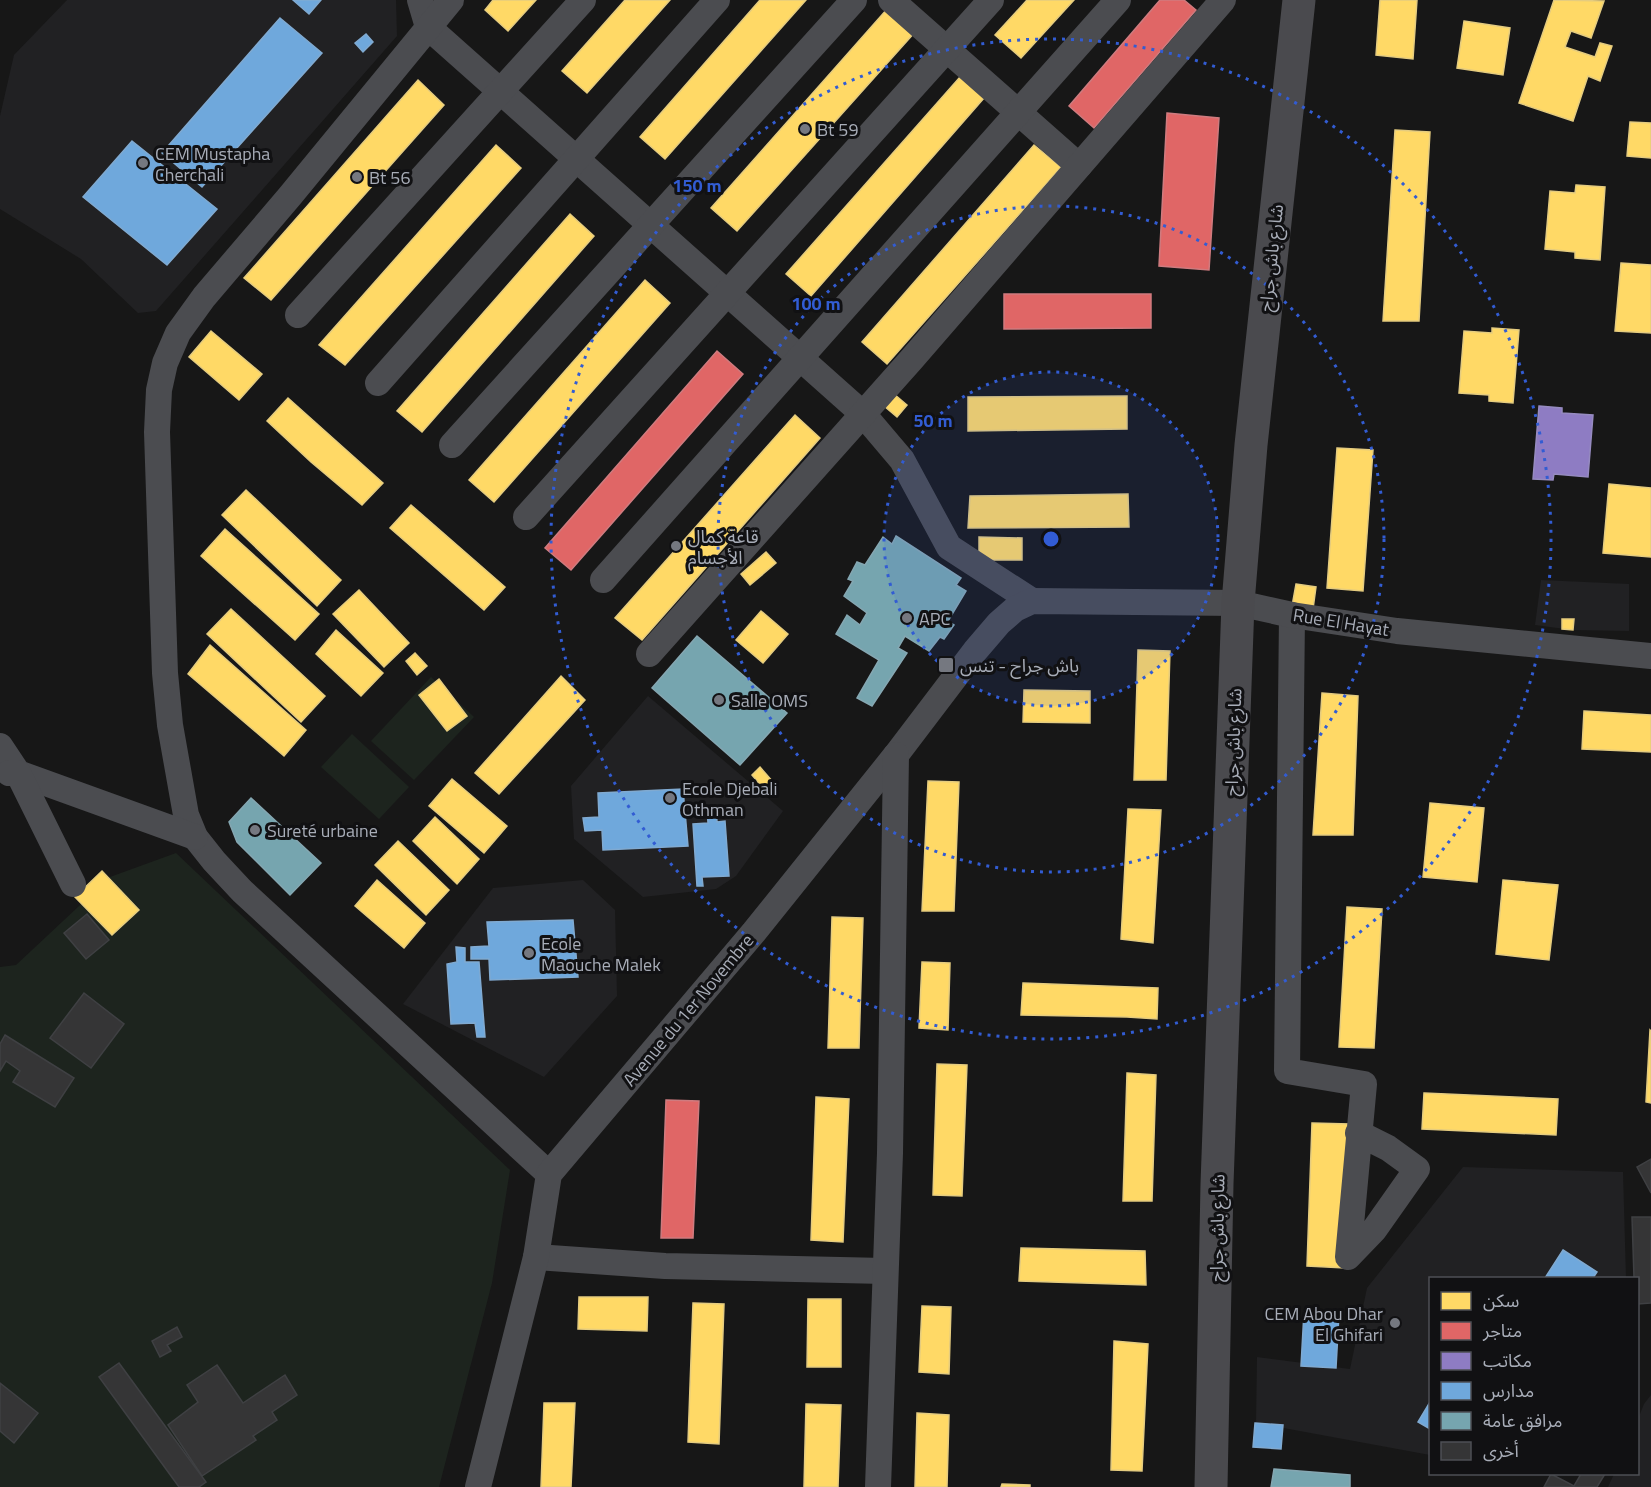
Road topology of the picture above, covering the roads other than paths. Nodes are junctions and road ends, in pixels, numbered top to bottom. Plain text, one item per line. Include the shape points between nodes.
1 (420, 0) edge
2 (452, 0) edge
3 (583, 0) edge
4 (717, 0) edge
5 (854, 0) edge
6 (891, 0) edge
7 (991, 0) edge
8 (1118, 0) edge
9 (1223, 0) edge
10 (1299, 0) edge
11 (428, 27) junction
12 (947, 49) junction
13 (499, 92) junction
14 (1018, 113) junction
15 (576, 159) junction
16 (1079, 166) junction
17 (649, 225) junction
18 (727, 292) junction
19 (298, 315) dead end
20 (801, 358) junction
21 (378, 383) dead end
22 (863, 414) junction
23 (452, 445) dead end
24 (526, 517) dead end
25 (603, 580) dead end
26 (1032, 601) junction
27 (1238, 603) junction
28 (1292, 615) junction
29 (649, 654) dead end
30 (1651, 656) edge
31 (0, 746) edge
32 (896, 755) junction
33 (9, 773) edge
34 (195, 837) junction
35 (73, 884) dead end
36 (1358, 1133) dead end
37 (549, 1174) junction
38 (536, 1257) junction
39 (885, 1271) junction
40 (477, 1487) edge
41 (878, 1487) edge
42 (1211, 1487) edge

1 - 11 street
2 - 11 street
3 - 13 street
4 - 15 street
5 - 17 street
6 - 12 street
7 - 12 street
8 - 14 street
9 - 16 street
10 - 27 main road, شارع باش جراح
11 - 13 street
11 - 34 street via 204,297 178,333 165,363 157,432 165,673 181,789
12 - 14 street
12 - 18 street
13 - 15 street
13 - 19 street
14 - 16 street
14 - 20 street
15 - 17 street
15 - 21 street
16 - 22 street
17 - 18 street
17 - 23 street
18 - 20 street
18 - 24 street
20 - 22 street
20 - 25 street
22 - 26 street via 902,460 949,547
22 - 29 street
26 - 27 street, Rue El Hayat
26 - 32 street, Avenue du 1er Novembre via 999,623
27 - 28 street, Rue El Hayat
27 - 42 main road, شارع باش جراح via 1217,1184
28 - 30 street, Rue El Hayat via 1396,631
28 - 36 street via 1287,1071 1364,1084
31 - 33 street
32 - 37 street, Avenue du 1er Novembre via 754,932
32 - 39 street via 891,1153
33 - 34 street
33 - 35 street
34 - 37 street via 242,891
37 - 38 street
38 - 39 street via 665,1266
38 - 40 street
39 - 41 street

